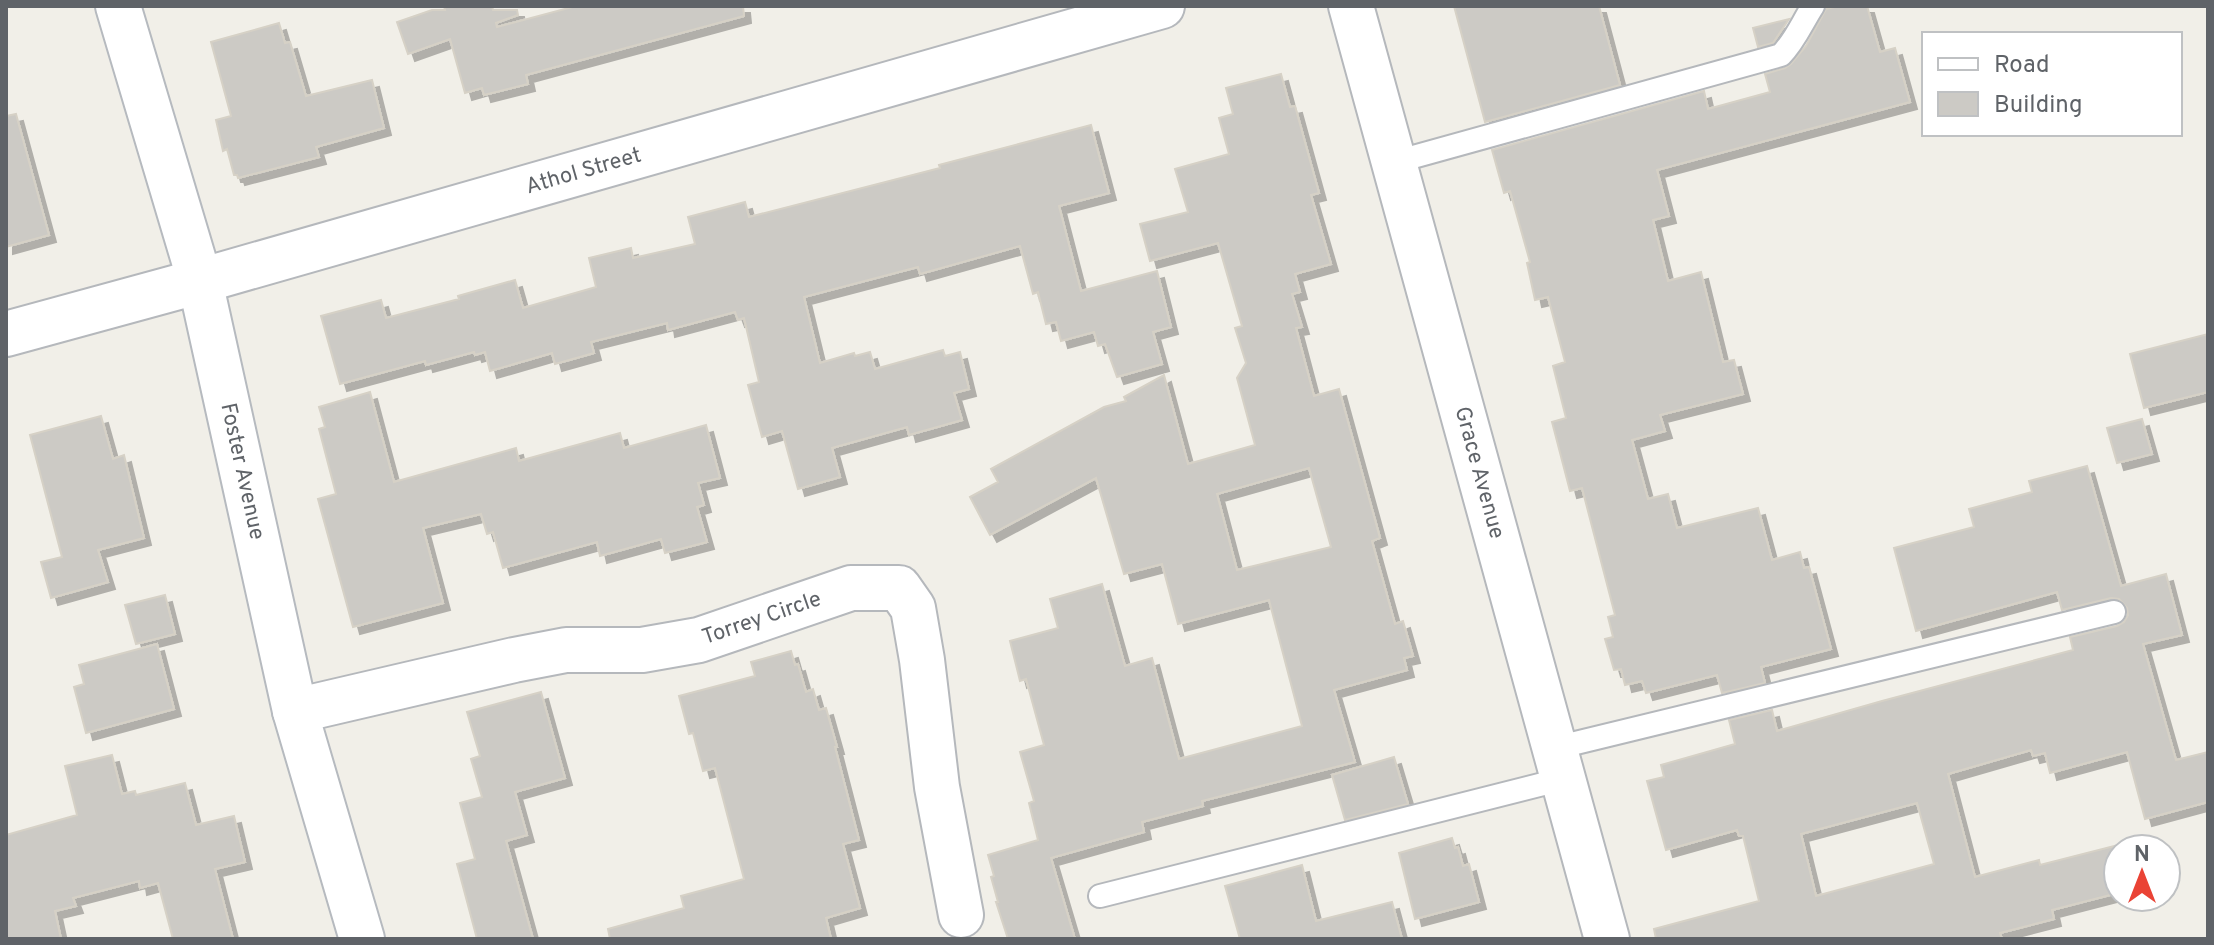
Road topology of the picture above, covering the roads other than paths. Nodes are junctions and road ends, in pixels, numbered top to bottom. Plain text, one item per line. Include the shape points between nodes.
1 (118, 6) edge
2 (1162, 6) edge
3 (1351, 6) edge
4 (1813, 6) edge
5 (1395, 162) junction
6 (200, 281) junction
7 (6, 334) edge
8 (2114, 612) dead end
9 (295, 711) junction
10 (1559, 763) junction
11 (1100, 896) dead end
12 (961, 915) dead end
13 (362, 939) edge
14 (1607, 939) edge

1 - 6 street, Foster Avenue
2 - 6 street, Athol Street
3 - 5 street, Grace Avenue
4 - 5 lane via 1781,55
5 - 10 street, Grace Avenue
6 - 7 street, Athol Street
6 - 9 street, Foster Avenue
8 - 10 lane
9 - 12 street, Torrey Circle via 566,650 642,650 699,640 851,588 899,588 913,608
9 - 13 street, Foster Avenue
10 - 11 lane
10 - 14 street, Grace Avenue

